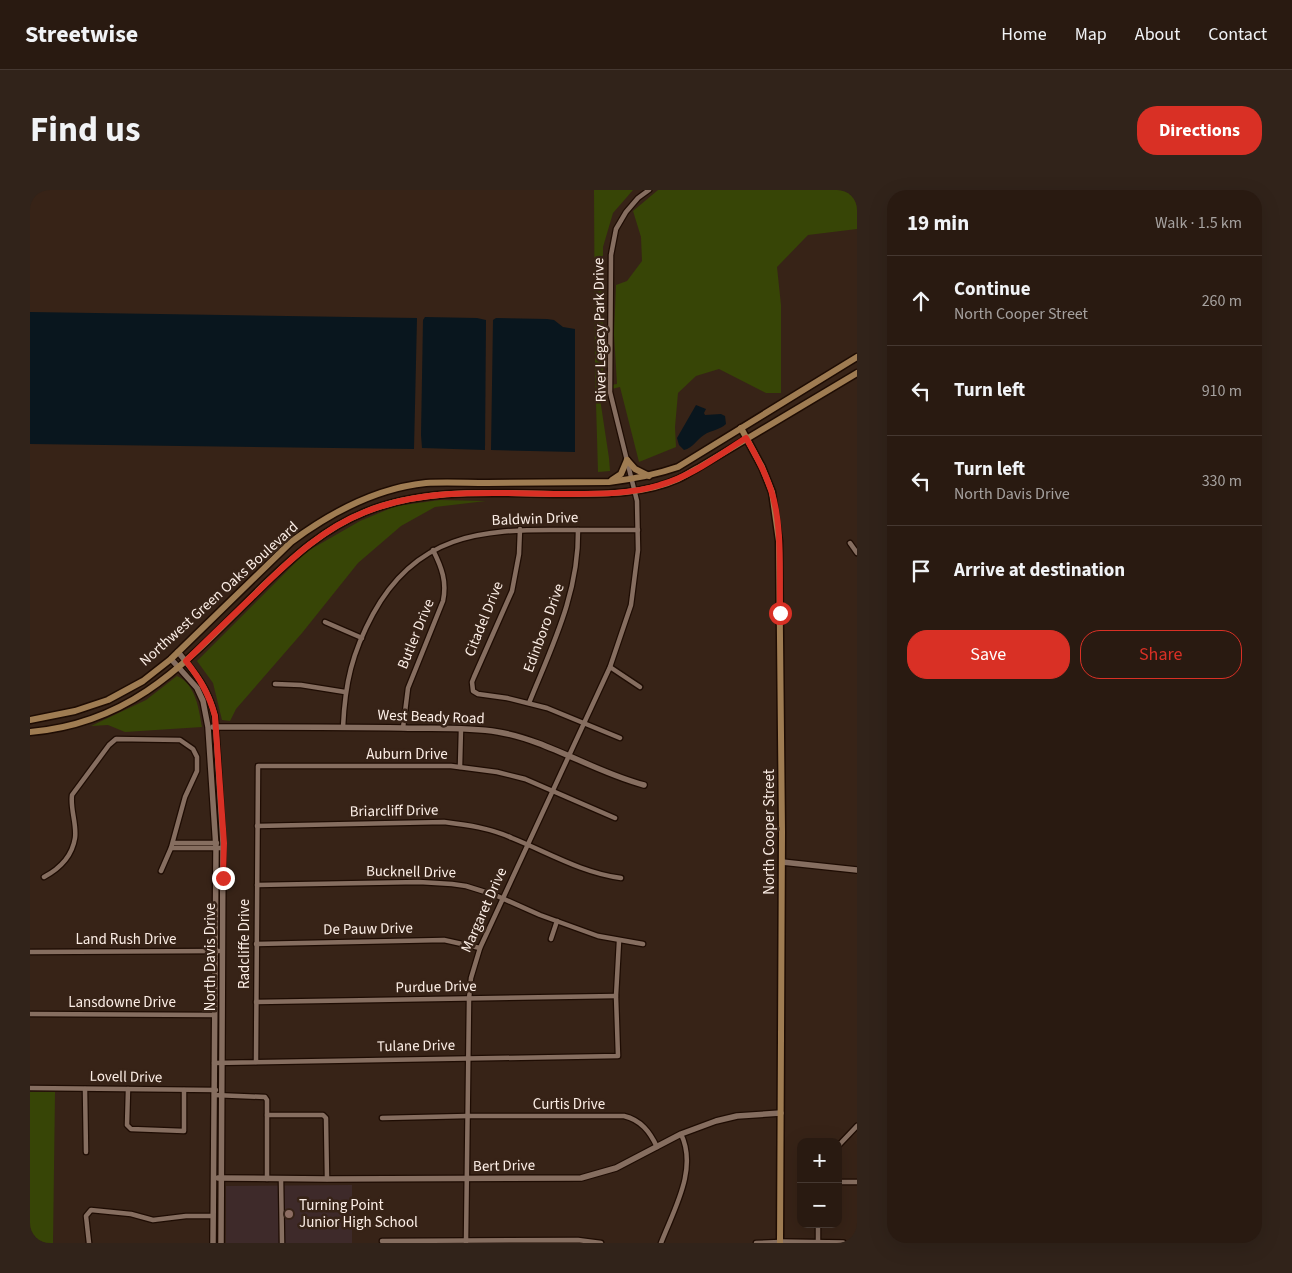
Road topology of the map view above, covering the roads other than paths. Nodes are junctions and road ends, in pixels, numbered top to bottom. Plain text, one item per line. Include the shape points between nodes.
1 (649, 190) edge
2 (857, 357) edge
3 (857, 373) edge
4 (821, 380) junction
5 (828, 390) junction
6 (741, 428) junction
7 (746, 438) junction
8 (626, 460) junction
9 (649, 476) junction
10 (632, 480) junction
11 (609, 482) junction
12 (634, 491) junction
13 (520, 529) junction
14 (578, 530) junction
15 (638, 530) junction
16 (850, 543) dead end
17 (433, 550) junction
18 (857, 553) edge
19 (325, 622) dead end
20 (362, 638) junction
21 (178, 652) junction
22 (171, 658) junction
23 (186, 661) junction
24 (179, 668) junction
25 (610, 668) junction
26 (275, 684) dead end
27 (640, 687) dead end
28 (345, 692) junction
29 (528, 703) junction
30 (30, 720) edge
31 (584, 724) junction
32 (208, 727) junction
33 (215, 727) junction
34 (343, 727) junction
35 (403, 728) junction
36 (461, 729) junction
37 (30, 732) edge
38 (620, 738) dead end
39 (568, 757) junction
40 (258, 766) joint
41 (460, 767) junction
42 (644, 785) dead end
43 (552, 790) junction
44 (615, 818) dead end
45 (257, 826) junction
46 (173, 843) junction
47 (528, 844) junction
48 (216, 846) junction
49 (224, 846) junction
50 (171, 848) junction
51 (782, 862) junction
52 (857, 870) edge
53 (161, 871) dead end
54 (44, 877) dead end
55 (620, 878) dead end
56 (256, 885) junction
57 (503, 899) junction
58 (558, 922) junction
59 (551, 939) dead end
60 (619, 941) junction
61 (256, 944) junction
62 (643, 944) dead end
63 (480, 948) junction
64 (215, 950) junction
65 (222, 950) junction
66 (30, 952) edge
67 (616, 996) junction
68 (469, 999) junction
69 (256, 1002) junction
70 (30, 1014) edge
71 (214, 1015) junction
72 (468, 1058) junction
73 (256, 1062) junction
74 (214, 1063) junction
75 (222, 1063) junction
76 (30, 1088) edge
77 (84, 1089) junction
78 (128, 1089) junction
79 (184, 1090) junction
80 (214, 1092) junction
81 (222, 1093) junction
82 (781, 1113) junction
83 (267, 1115) junction
84 (468, 1116) junction
85 (382, 1118) dead end
86 (857, 1126) edge
87 (681, 1134) junction
88 (842, 1142) edge
89 (657, 1147) junction
90 (86, 1152) dead end
91 (214, 1178) junction
92 (222, 1178) junction
93 (267, 1179) junction
94 (281, 1179) junction
95 (326, 1179) junction
96 (468, 1179) junction
97 (842, 1182) edge
98 (857, 1182) edge
99 (213, 1216) junction
100 (818, 1228) edge
101 (382, 1241) dead end
102 (466, 1242) edge
103 (818, 1242) edge
104 (89, 1243) edge
105 (213, 1243) edge
106 (221, 1243) edge
107 (282, 1243) edge
108 (602, 1243) edge
109 (661, 1243) edge
110 (756, 1243) edge
111 (780, 1243) edge
112 (843, 1243) edge

1 - 8 street, River Legacy Park Drive via 626,212 616,229 611,255 610,392
2 - 4 main road, Northwest Green Oaks Boulevard
3 - 5 main road, Northwest Green Oaks Boulevard
4 - 5 main road
4 - 6 main road, Northwest Green Oaks Boulevard
5 - 7 main road, Northwest Green Oaks Boulevard
6 - 7 main road, North Cooper Street
6 - 9 main road, Northwest Green Oaks Boulevard via 678,467
7 - 12 main road, Northwest Green Oaks Boulevard via 679,479
7 - 51 main road, North Cooper Street via 772,492 779,541
8 - 9 main road
8 - 10 street, River Legacy Park Drive
8 - 11 main road via 621,474
9 - 10 main road, Northwest Green Oaks Boulevard
10 - 11 main road, Northwest Green Oaks Boulevard
10 - 12 street, Margaret Drive
11 - 21 main road, Northwest Green Oaks Boulevard via 425,483 361,501 329,516 291,542
12 - 15 street, Margaret Drive
12 - 23 main road, Northwest Green Oaks Boulevard via 605,494 443,494 400,500 364,512 333,528 302,550
13 - 14 street, Baldwin Drive
13 - 17 street, Baldwin Drive via 471,536
13 - 29 street, Citadel Drive via 512,590 472,688 478,694
14 - 15 street, Baldwin Drive
14 - 29 street, Edinboro Drive via 577,564 568,605
15 - 25 street, Margaret Drive via 632,605
16 - 18 street
17 - 20 street, Baldwin Drive via 410,566 385,592
17 - 35 street, Butler Drive via 444,573 444,601 408,688
19 - 20 street
20 - 28 street, Baldwin Drive
21 - 22 main road, Northwest Green Oaks Boulevard
21 - 23 street, North Davis Drive
22 - 24 street, North Davis Drive
22 - 30 main road, Northwest Green Oaks Boulevard via 143,681 108,700
23 - 24 main road, Northwest Green Oaks Boulevard
23 - 33 street, North Davis Drive via 210,699
24 - 32 street, North Davis Drive via 197,688
24 - 37 main road, Northwest Green Oaks Boulevard via 138,698 118,708 72,725
25 - 27 street
25 - 31 street, Margaret Drive
26 - 28 street
28 - 34 street, Baldwin Drive
29 - 31 street
31 - 38 street
31 - 39 street, Margaret Drive
32 - 33 street, West Beady Road
32 - 48 street, North Davis Drive
33 - 34 street, West Beady Road
33 - 49 street, North Davis Drive
34 - 35 street, West Beady Road
35 - 36 street, West Beady Road
36 - 39 street, West Beady Road via 523,738
36 - 41 street
39 - 42 street, West Beady Road via 620,779
39 - 43 street, Margaret Drive
40 - 41 street, Auburn Drive
40 - 45 street, Radcliffe Drive
41 - 43 street, Auburn Drive via 525,779
43 - 44 street, Auburn Drive
43 - 47 street, Margaret Drive
45 - 47 street, Briarcliff Drive via 444,822 491,830
45 - 56 street, Radcliffe Drive
46 - 48 street
46 - 50 street
46 - 54 street via 184,797 197,771 197,757 193,749 180,740 116,739 72,795 75,838 64,863
47 - 55 street, Briarcliff Drive via 595,873
47 - 57 street, Margaret Drive
48 - 49 street
48 - 50 street
48 - 64 street, North Davis Drive
49 - 65 street, North Davis Drive
50 - 53 street
51 - 52 street
51 - 82 main road, North Cooper Street
56 - 57 street, Bucknell Drive via 436,882 466,886
56 - 61 street, Radcliffe Drive
57 - 58 street, Bucknell Drive
57 - 63 street, Margaret Drive
58 - 59 street
58 - 60 street, Bucknell Drive
60 - 62 street, Bucknell Drive
60 - 67 street
61 - 63 street, De Pauw Drive via 444,940
61 - 69 street, Radcliffe Drive
63 - 68 street, Margaret Drive via 470,978
64 - 65 street, Land Rush Drive
64 - 66 street, Land Rush Drive
64 - 71 street, North Davis Drive
65 - 75 street, North Davis Drive
67 - 68 street, Purdue Drive
67 - 72 street, Tulane Drive via 618,1056
68 - 69 street, Purdue Drive
68 - 72 street, Margaret Drive
69 - 73 street, Radcliffe Drive
70 - 71 street, Lansdowne Drive
71 - 74 street, North Davis Drive
72 - 73 street, Tulane Drive
72 - 84 street, Margaret Drive
73 - 75 street, Tulane Drive
74 - 75 street, Tulane Drive
74 - 80 street, North Davis Drive
75 - 81 street, North Davis Drive
76 - 77 street, Lovell Drive
77 - 78 street, Lovell Drive
77 - 90 street
78 - 79 street, Lovell Drive
78 - 79 street via 127,1125 131,1129 184,1130
79 - 80 street, Lovell Drive
80 - 81 street, Lovell Drive
80 - 91 street, North Davis Drive
81 - 83 street, Lovell Drive via 263,1095 267,1100
81 - 92 street, North Davis Drive
82 - 87 street, Bert Drive via 737,1116
82 - 111 main road, North Cooper Street
83 - 93 street
83 - 95 street via 323,1115 326,1118
84 - 85 street, Curtis Drive
84 - 89 street, Curtis Drive via 624,1116 643,1126
84 - 96 street, Margaret Drive
86 - 88 street
87 - 89 street, Bert Drive
87 - 109 street via 686,1145 687,1171
89 - 96 street, Bert Drive via 616,1168 581,1178
91 - 92 street, Bert Drive
91 - 99 street, North Davis Drive
92 - 93 street, Bert Drive
92 - 106 street, North Davis Drive
93 - 94 street, Bert Drive
94 - 95 street, Bert Drive
94 - 107 street
95 - 96 street, Bert Drive
96 - 102 street, Margaret Drive
97 - 98 street
99 - 104 street via 153,1220 91,1210 86,1216
99 - 105 street, North Davis Drive
100 - 103 street
101 - 102 street
102 - 108 street via 578,1240
103 - 111 street
103 - 112 street
110 - 111 street

